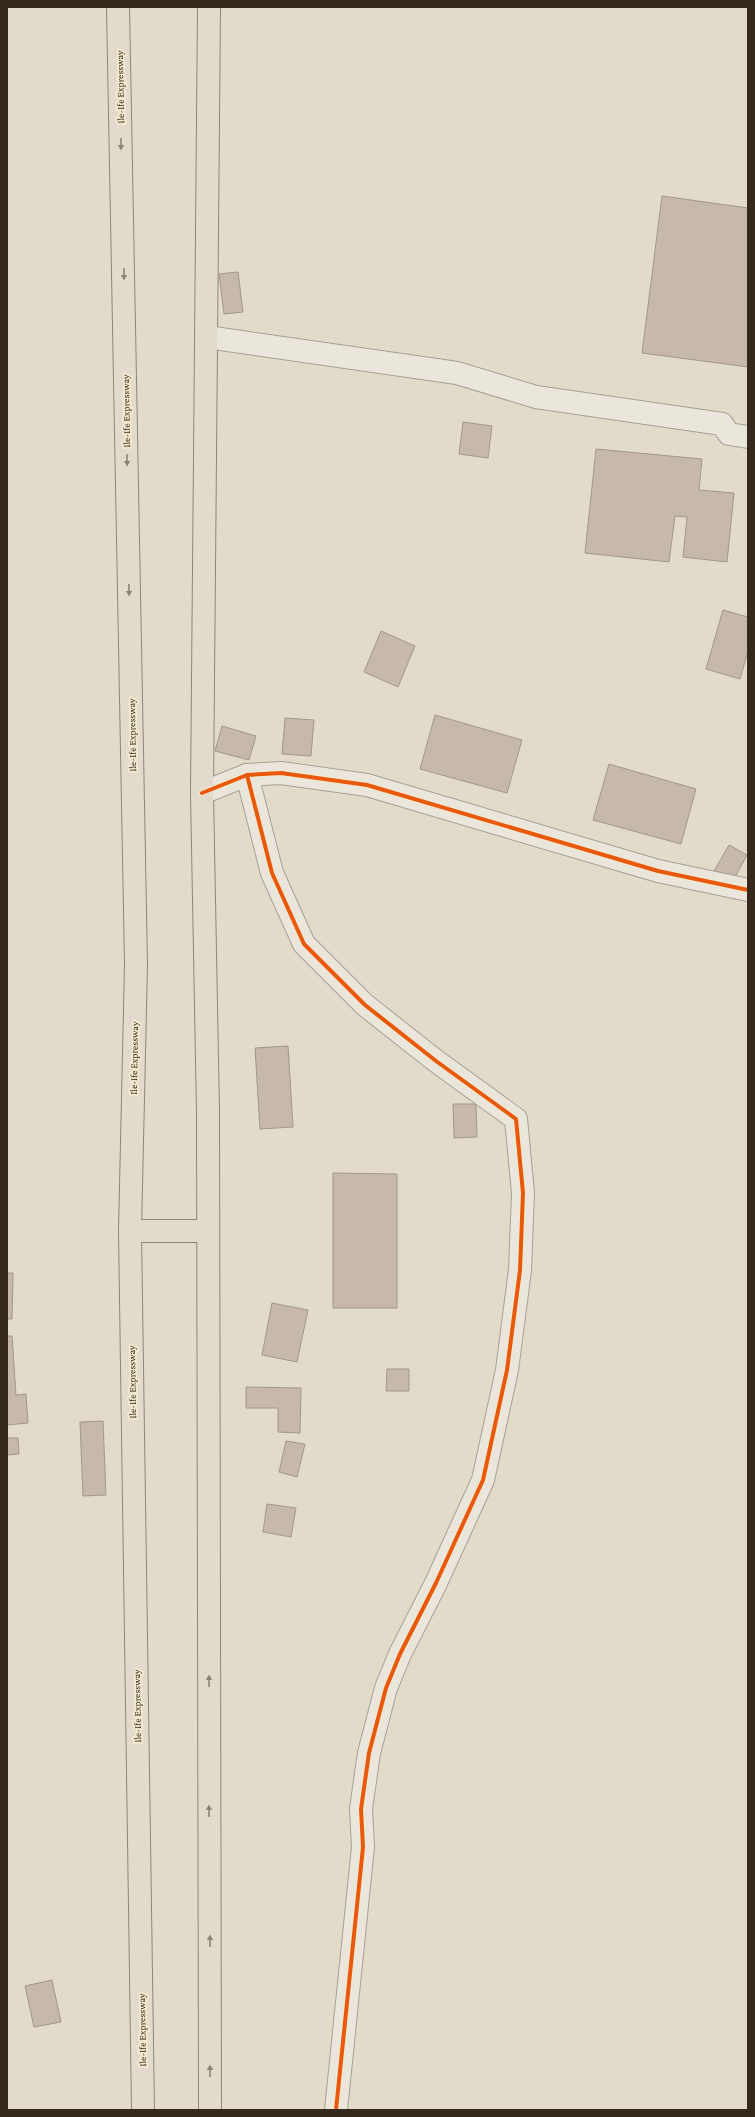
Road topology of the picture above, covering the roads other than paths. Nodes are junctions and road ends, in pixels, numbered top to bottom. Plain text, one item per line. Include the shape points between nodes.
1 (118, 7) edge
2 (209, 7) edge
3 (207, 337) junction
4 (748, 437) edge
5 (247, 775) junction
6 (202, 793) junction
7 (748, 890) edge
8 (130, 1231) junction
9 (208, 1231) junction
10 (143, 2110) edge
11 (210, 2110) edge
12 (336, 2110) edge

1 -> 8 main road, Ile-Ife Expressway via 136,964
2 - 3 main road
3 - 4 street via 457,373 536,397 722,424 729,434
3 - 6 main road
5 - 6 street
5 - 7 street via 281,773 367,785 658,871
5 - 12 street via 272,873 304,944 365,1004 436,1061 516,1119 523,1193 520,1270 507,1370 482,1480 436,1583 400,1654 386,1688 369,1753 361,1809 363,1847
6 - 9 main road
8 - 9 main road
8 - 10 main road, Ile-Ife Expressway
11 -> 9 main road

